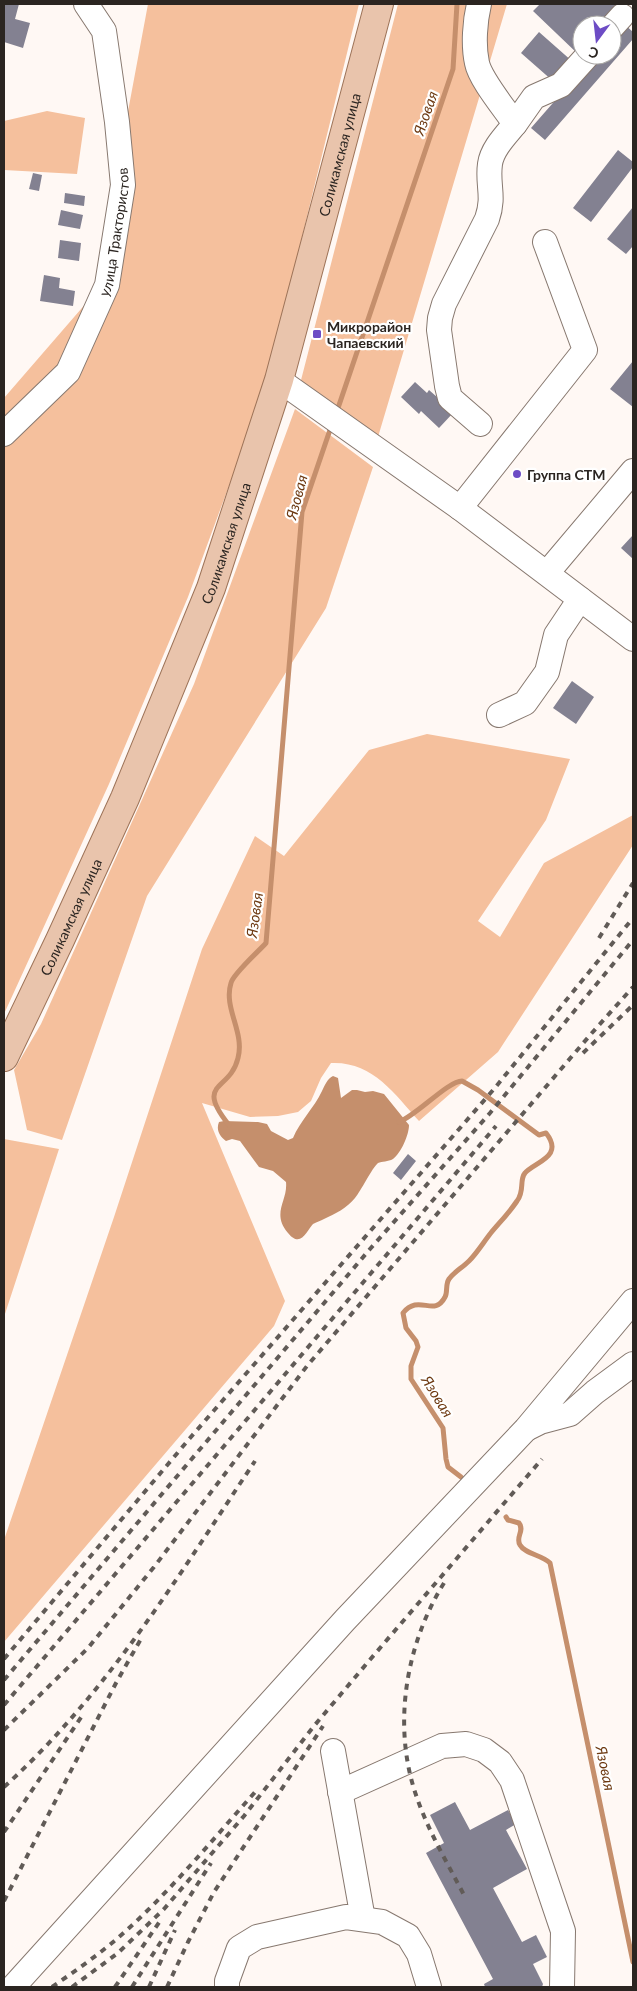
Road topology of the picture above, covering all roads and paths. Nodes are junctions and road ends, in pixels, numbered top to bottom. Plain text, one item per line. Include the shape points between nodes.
1 (86, 4) edge
2 (379, 4) edge
3 (479, 4) edge
4 (579, 65) edge
5 (514, 124) junction
6 (545, 242) dead end
7 (279, 380) junction
8 (480, 424) dead end
9 (4, 434) edge
10 (633, 471) edge
11 (460, 508) junction
12 (547, 574) junction
13 (580, 599) junction
14 (633, 639) edge
15 (499, 715) dead end
16 (4, 1057) edge
17 (633, 1301) edge
18 (633, 1364) edge
19 (526, 1428) junction
20 (333, 1751) dead end
21 (340, 1792) junction
22 (363, 1919) junction
23 (13, 1987) edge
24 (227, 1987) edge
25 (429, 1987) edge
26 (562, 1987) edge

1 - 9 street, улица Трактористов via 104,31 123,185 107,285 68,372
2 - 7 main road, Соликамская улица
3 - 5 street via 477,64
4 - 5 street via 561,85 534,97
5 - 8 street via 490,162 492,206 488,219 444,304 440,318 450,398
6 - 11 street via 585,350
7 - 11 street
7 - 16 main road, Соликамская улица via 211,588 125,798
10 - 12 street
11 - 12 street
12 - 13 street
13 - 14 street
13 - 15 street via 556,635 547,672 525,703
17 - 19 street
18 - 19 street via 570,1414
19 - 23 street via 345,1620
20 - 21 street
21 - 22 street
21 - 26 street via 442,1746 466,1744 484,1750 500,1762 512,1780 563,1931
22 - 24 street via 346,1917 257,1936 239,1948
22 - 25 street via 382,1922 408,1936 419,1954

